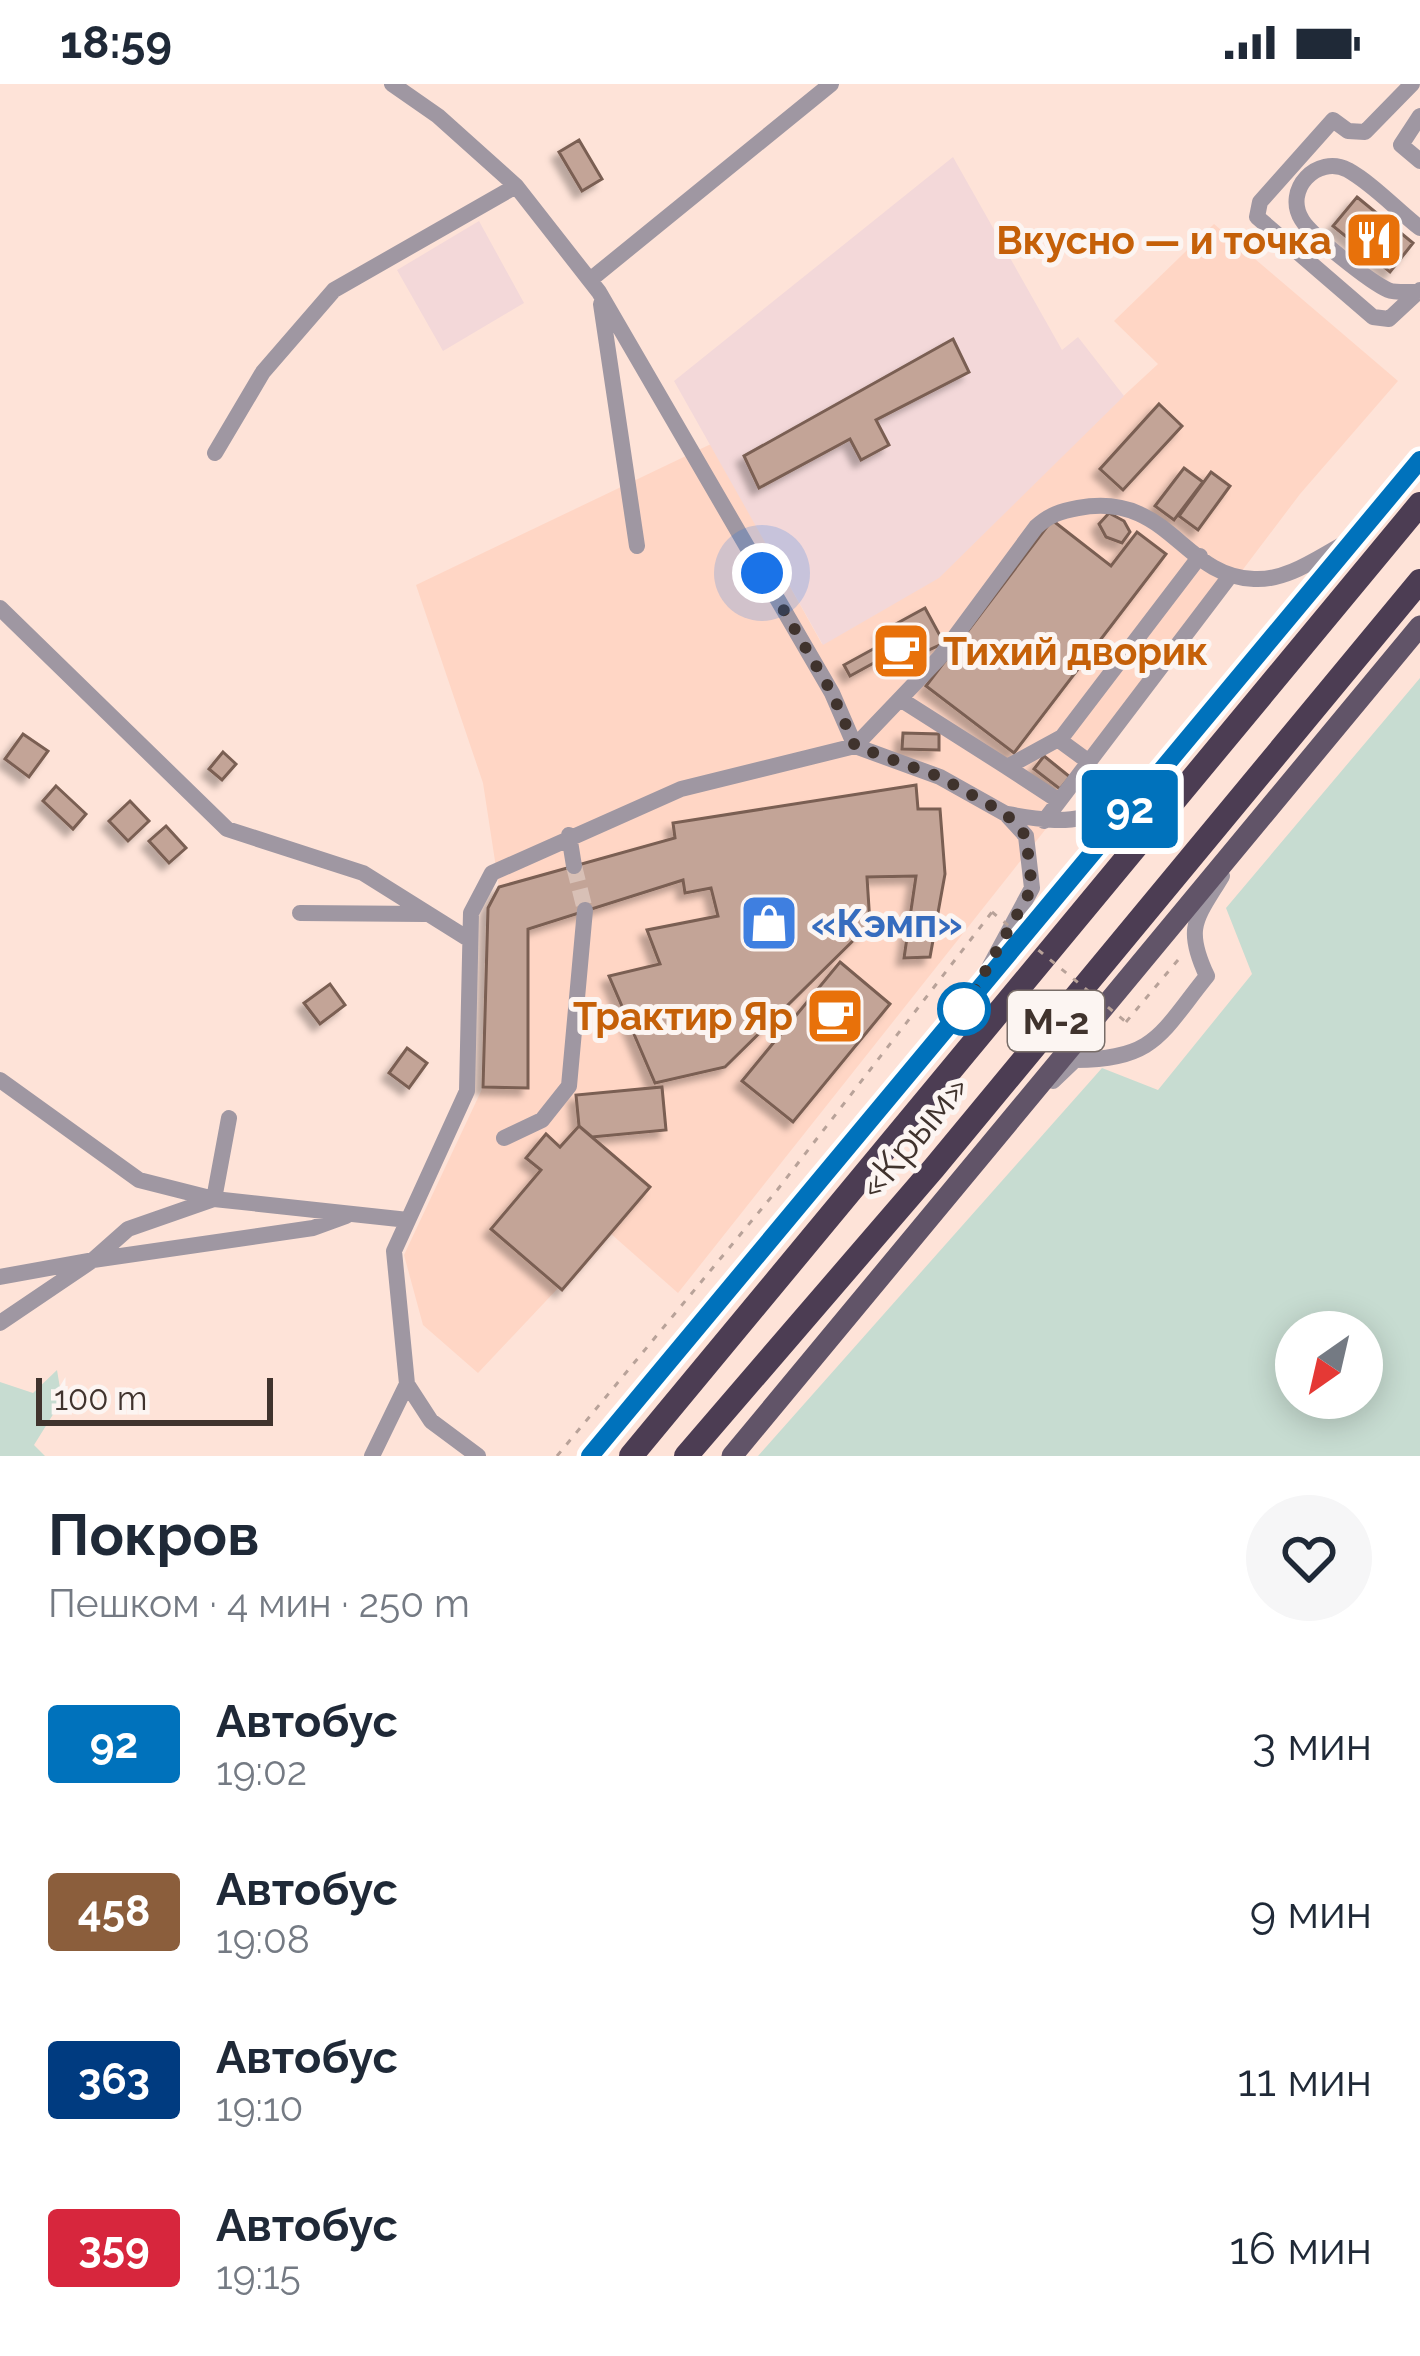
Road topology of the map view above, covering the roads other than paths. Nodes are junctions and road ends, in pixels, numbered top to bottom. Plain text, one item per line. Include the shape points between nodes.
1 (392, 84) edge
2 (831, 84) edge
3 (1416, 86) edge
4 (1420, 116) edge
5 (1420, 161) edge
6 (516, 186) junction
7 (1420, 228) edge
8 (595, 286) junction
9 (1417, 291) edge
10 (215, 453) dead end
11 (1420, 460) edge
12 (1420, 504) edge
13 (1356, 537) junction
14 (638, 547) dead end
15 (1200, 556) junction
16 (1230, 576) junction
17 (1420, 581) edge
18 (0, 608) edge
19 (1420, 626) edge
20 (900, 699) junction
21 (1059, 740) junction
22 (855, 746) junction
23 (1175, 755) junction
24 (1089, 762) junction
25 (1007, 767) junction
26 (1059, 801) junction
27 (1006, 814) junction
28 (1044, 820) junction
29 (1248, 833) junction
30 (569, 835) junction
31 (574, 866) tunnel mouth
32 (585, 910) tunnel mouth
33 (300, 913) dead end
34 (429, 914) junction
35 (470, 940) junction
36 (972, 1000) junction
37 (0, 1080) edge
38 (230, 1118) dead end
39 (1001, 1131) junction
40 (505, 1138) dead end
41 (214, 1198) junction
42 (352, 1214) junction
43 (408, 1220) junction
44 (93, 1260) junction
45 (0, 1277) edge
46 (0, 1323) edge
47 (407, 1384) junction
48 (372, 1456) edge
49 (478, 1456) edge
50 (590, 1456) edge
51 (632, 1456) edge
52 (686, 1456) edge
53 (732, 1456) edge

1 - 6 street
2 - 8 street
3 - 9 street via 1365,131 1333,120 1260,202 1258,217 1372,316 1389,320
4 - 5 street via 1401,145
6 - 8 street
6 - 10 street via 334,290 292,332
7 - 9 street via 1349,171 1314,170 1299,185 1302,222 1389,291
8 - 14 street
8 - 22 street via 832,693
11 - 13 main road
12 - 51 highway, «Крым» / М-2
13 - 16 street via 1286,574
13 - 23 main road
15 - 16 street
15 - 20 street via 1129,507 1053,514
15 - 21 street
16 - 24 street
17 - 52 highway, «Крым» / М-2
18 - 34 street via 227,829 363,873
19 - 29 main road
20 - 22 street
20 - 25 street
21 - 24 street
21 - 25 street
22 - 27 street via 940,777
22 - 30 street via 681,789
23 - 28 street via 1105,812 1075,823
23 - 36 main road
24 - 26 street
25 - 26 street
26 - 28 street
27 - 28 street
27 - 36 street via 1026,836 1032,888
29 - 39 main road
29 - 39 street via 1192,927 1207,976 1149,1048 1114,1060 1075,1060
30 - 31 street
30 - 35 street via 491,873 471,913
32 - 40 street via 569,1086 542,1120
33 - 34 street
34 - 35 street
35 - 43 street via 467,1091
36 - 50 main road
37 - 41 street via 139,1180
38 - 41 street
39 - 53 main road
41 - 42 street
41 - 44 street via 128,1229
42 - 43 street
42 - 44 street via 313,1228
43 - 47 street via 394,1251
44 - 45 street
44 - 46 street
47 - 48 street
47 - 49 street via 431,1421

